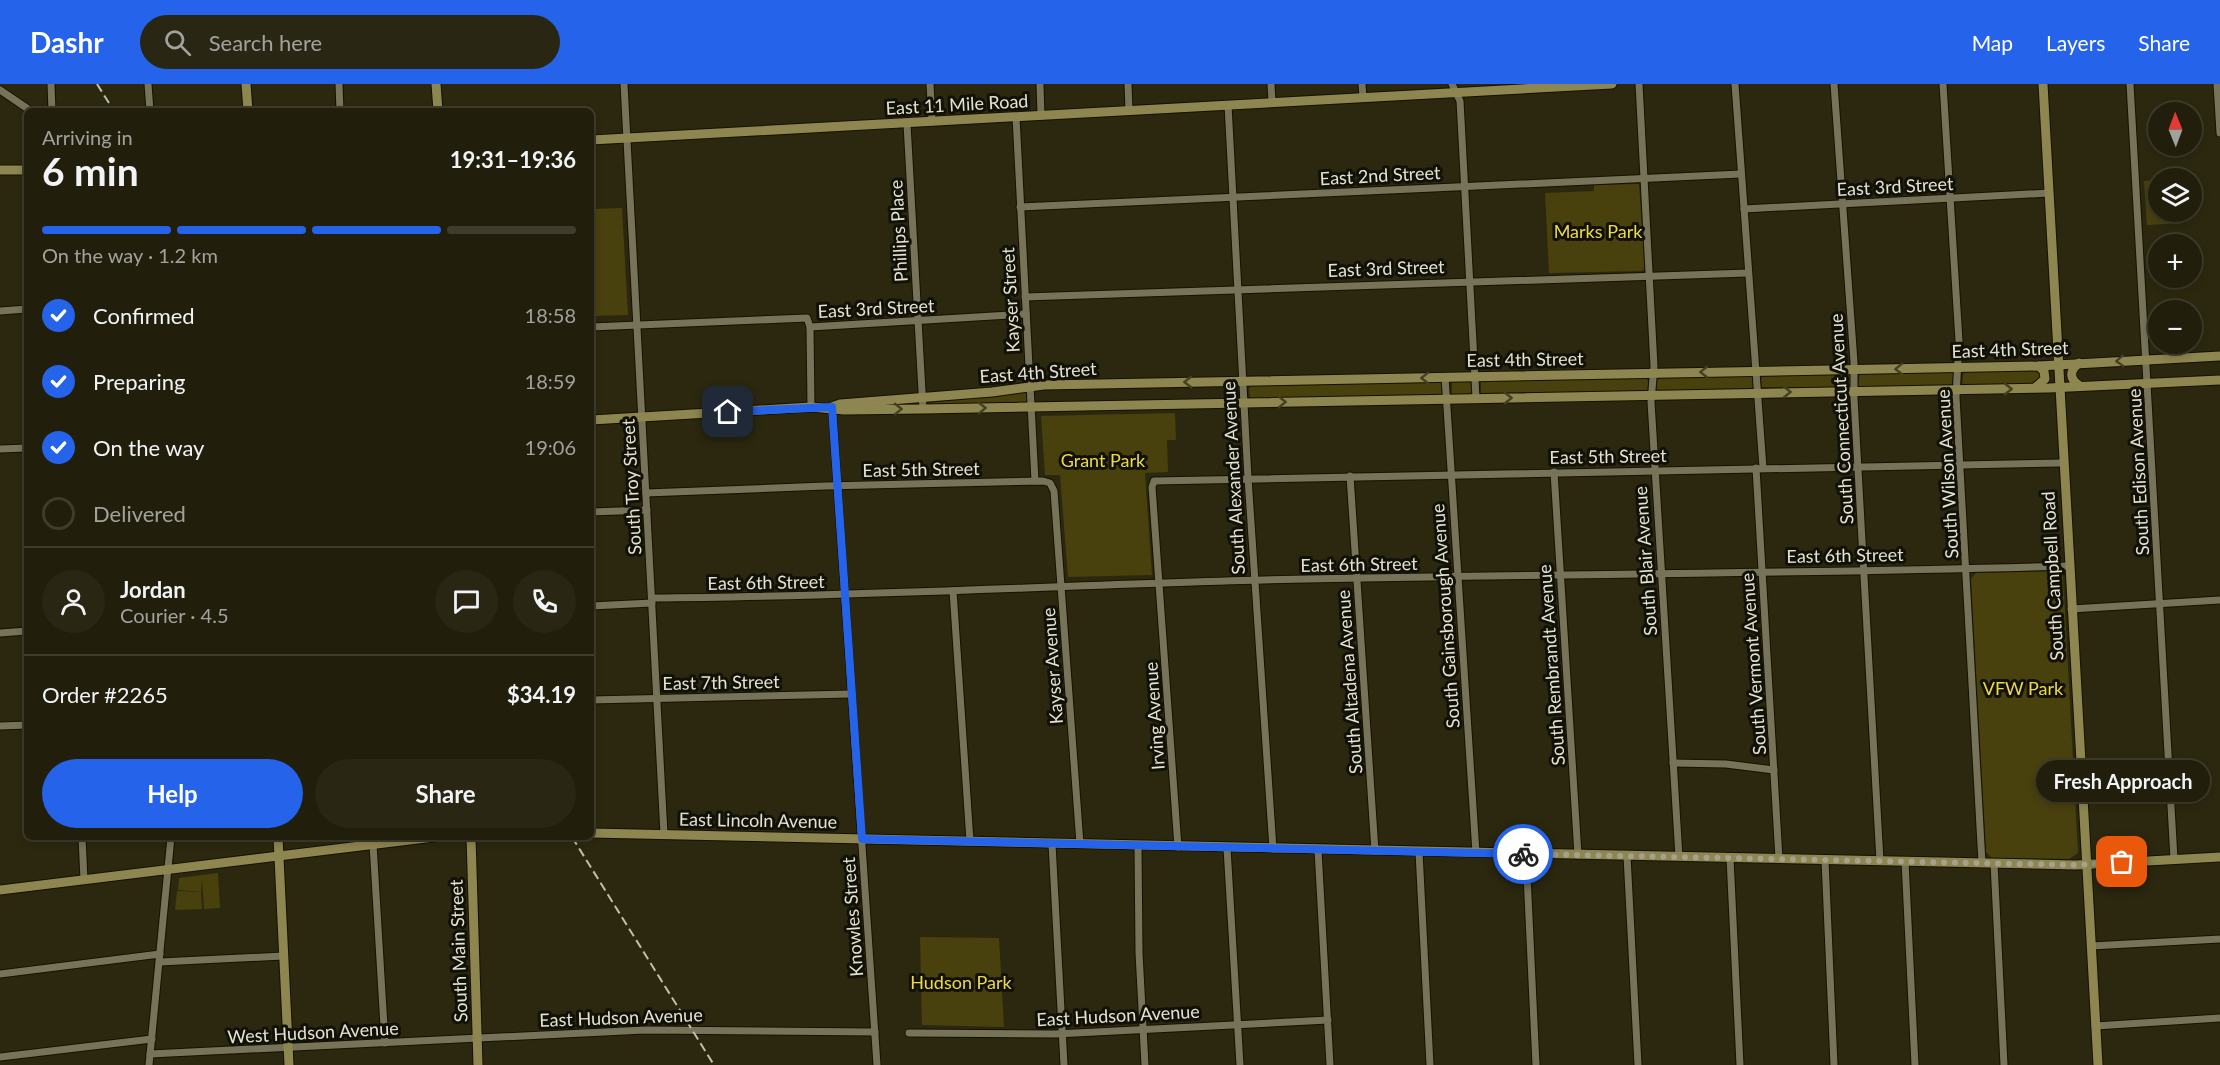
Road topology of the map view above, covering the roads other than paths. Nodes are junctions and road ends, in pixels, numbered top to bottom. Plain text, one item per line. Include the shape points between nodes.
1 (51, 84) edge
2 (148, 84) edge
3 (246, 84) edge
4 (339, 84) edge
5 (436, 84) edge
6 (624, 84) edge
7 (930, 84) edge
8 (1040, 84) edge
9 (1128, 84) edge
10 (1271, 84) edge
11 (1362, 84) edge
12 (1612, 84) edge
13 (1639, 84) edge
14 (1735, 84) edge
15 (1834, 84) edge
16 (1943, 84) edge
17 (2043, 84) edge
18 (2130, 84) edge
19 (2217, 84) edge
20 (1543, 86) edge
21 (1454, 88) edge
22 (0, 90) edge
23 (1363, 98) junction
24 (1272, 102) junction
25 (1228, 105) junction
26 (27, 108) edge
27 (52, 108) edge
28 (150, 108) edge
29 (248, 108) edge
30 (340, 108) edge
31 (438, 108) edge
32 (1129, 110) junction
33 (1041, 116) junction
34 (1016, 117) junction
35 (932, 122) junction
36 (908, 124) junction
37 (2220, 133) edge
38 (627, 139) junction
39 (594, 140) edge
40 (0, 170) edge
41 (24, 170) edge
42 (1741, 174) junction
43 (1644, 179) junction
44 (1464, 186) junction
45 (2049, 193) junction
46 (1232, 197) junction
47 (1951, 198) junction
48 (1843, 203) junction
49 (1020, 207) junction
50 (1744, 209) junction
51 (1748, 273) junction
52 (1649, 275) junction
53 (1470, 280) junction
54 (1238, 287) junction
55 (1025, 297) junction
56 (24, 309) edge
57 (0, 311) edge
58 (1026, 314) junction
59 (918, 320) junction
60 (637, 324) junction
61 (594, 327) edge
62 (810, 327) junction
63 (2220, 356) edge
64 (2146, 359) junction
65 (2079, 363) junction
66 (2057, 365) junction
67 (2039, 366) junction
68 (1958, 367) junction
69 (1854, 369) junction
70 (1756, 371) junction
71 (1652, 373) junction
72 (1445, 377) junction
73 (1475, 377) junction
74 (2220, 380) edge
75 (1243, 381) junction
76 (2148, 383) junction
77 (1030, 386) junction
78 (2080, 386) junction
79 (2035, 388) junction
80 (2058, 388) junction
81 (1958, 389) junction
82 (1854, 391) junction
83 (1758, 393) junction
84 (1651, 395) junction
85 (922, 398) junction
86 (1476, 398) junction
87 (1447, 399) junction
88 (1244, 403) junction
89 (832, 407) junction
90 (1031, 407) junction
91 (811, 408) junction
92 (923, 409) junction
93 (642, 417) junction
94 (594, 420) edge
95 (24, 448) edge
96 (0, 449) edge
97 (2062, 463) junction
98 (1959, 465) junction
99 (1858, 467) junction
100 (1760, 468) junction
101 (1655, 470) junction
102 (1554, 472) junction
103 (1451, 474) junction
104 (1350, 476) junction
105 (1248, 478) junction
106 (1035, 481) junction
107 (1154, 481) joint
108 (836, 485) junction
109 (1051, 485) joint
110 (646, 493) junction
111 (647, 510) junction
112 (594, 513) edge
113 (2068, 566) junction
114 (1966, 568) junction
115 (1864, 570) junction
116 (1762, 572) junction
117 (1661, 573) junction
118 (1560, 576) junction
119 (1458, 577) junction
120 (1357, 578) junction
121 (1255, 580) junction
122 (1159, 583) junction
123 (1061, 586) junction
124 (953, 591) junction
125 (844, 596) junction
126 (652, 600) junction
127 (2220, 600) edge
128 (2160, 604) junction
129 (594, 606) edge
130 (2071, 609) junction
131 (24, 631) edge
132 (0, 633) edge
133 (851, 694) junction
134 (657, 698) junction
135 (594, 700) edge
136 (24, 725) edge
137 (0, 726) edge
138 (1673, 763) junction
139 (1774, 770) junction
140 (594, 833) edge
141 (664, 834) junction
142 (862, 839) junction
143 (82, 840) edge
144 (171, 840) edge
145 (278, 840) edge
146 (408, 840) edge
147 (471, 840) edge
148 (970, 842) junction
149 (373, 844) junction
150 (1052, 844) junction
151 (1080, 844) junction
152 (1138, 846) junction
153 (1178, 847) junction
154 (1227, 848) junction
155 (1273, 849) junction
156 (1318, 850) junction
157 (1375, 851) junction
158 (1419, 852) junction
159 (1476, 853) junction
160 (1526, 854) junction
161 (1578, 855) junction
162 (279, 856) junction
163 (1627, 856) junction
164 (1679, 857) junction
165 (2220, 857) edge
166 (1730, 858) junction
167 (1779, 859) junction
168 (2174, 859) junction
169 (1825, 860) junction
170 (1880, 861) junction
171 (1905, 861) junction
172 (1982, 862) junction
173 (1994, 863) junction
174 (2086, 864) junction
175 (169, 869) junction
176 (84, 880) junction
177 (0, 890) edge
178 (2220, 939) edge
179 (2091, 946) junction
180 (283, 956) junction
181 (160, 958) junction
182 (0, 974) edge
183 (2220, 1018) edge
184 (1328, 1020) junction
185 (1238, 1025) junction
186 (2095, 1026) junction
187 (1143, 1029) junction
188 (875, 1032) junction
189 (909, 1033) dead end
190 (1062, 1034) junction
191 (477, 1038) junction
192 (152, 1039) junction
193 (385, 1043) junction
194 (288, 1048) junction
195 (150, 1054) junction
196 (0, 1057) edge
197 (149, 1065) edge
198 (289, 1065) edge
199 (478, 1065) edge
200 (877, 1065) edge
201 (1064, 1065) edge
202 (1145, 1065) edge
203 (1240, 1065) edge
204 (1330, 1065) edge
205 (1430, 1065) edge
206 (1536, 1065) edge
207 (1638, 1065) edge
208 (1740, 1065) edge
209 (1834, 1065) edge
210 (1915, 1065) edge
211 (2004, 1065) edge
212 (2098, 1065) edge

1 - 27 street
2 - 28 street
3 - 29 street
4 - 30 street
5 - 31 street
6 - 38 street, South Troy Street
7 - 35 street
8 - 33 street
9 - 32 street
10 - 24 street
11 - 23 street
12 - 20 street, East 11 Mile Road
13 - 43 street, South Blair Avenue
14 - 42 street, South Vermont Avenue
15 - 48 street, South Connecticut Avenue
16 - 47 street, South Wilson Avenue
17 - 45 street, South Campbell Road
18 - 64 street, South Edison Avenue
19 - 37 street
20 - 21 street, East 11 Mile Road
21 - 23 street, East 11 Mile Road
21 - 44 street via 1460,101
22 - 26 street
23 - 24 street, East 11 Mile Road
24 - 25 street, East 11 Mile Road
25 - 32 street, East 11 Mile Road
25 - 46 street, South Alexander Avenue
32 - 33 street, East 11 Mile Road
33 - 34 street, East 11 Mile Road
34 - 35 street, East 11 Mile Road
34 - 49 street, Kayser Street
35 - 36 street, East 11 Mile Road
36 - 38 street, East 11 Mile Road
36 - 59 street, Phillips Place
38 - 39 street, East 11 Mile Road
38 - 60 street, South Troy Street
40 - 41 street
42 - 43 street, East 2nd Street
42 - 50 street, South Vermont Avenue
43 - 44 street, East 2nd Street
43 - 52 street, South Blair Avenue
44 - 46 street, East 2nd Street
44 - 53 street
45 - 47 street, East 3rd Street
45 - 66 street, South Campbell Road
46 - 49 street, East 2nd Street
46 - 54 street, South Alexander Avenue
47 - 48 street, East 3rd Street
47 - 68 street, South Wilson Avenue
48 - 50 street, East 3rd Street
48 - 69 street, South Connecticut Avenue
49 - 55 street, Kayser Street
50 - 51 street, South Vermont Avenue
51 - 52 street, East 3rd Street
51 - 70 street, South Vermont Avenue
52 - 53 street, East 3rd Street
52 - 71 street, South Blair Avenue
53 - 54 street, East 3rd Street
53 - 73 street
54 - 55 street, East 3rd Street
54 - 75 street, South Alexander Avenue
55 - 58 street, Kayser Street
56 - 57 street
58 - 59 street, East 3rd Street
58 - 77 street, Kayser Street
59 - 62 street, East 3rd Street
59 - 85 street, Phillips Place
60 - 61 street, East 3rd Street
60 - 62 street, East 3rd Street via 796,317 807,318
60 - 93 street, South Troy Street
62 - 91 street
63 - 64 street, East 4th Street
64 -> 65 street, East 4th Street
64 - 76 street, South Edison Avenue
65 - 66 street, East 4th Street
65 - 78 street via 2071,375
66 - 67 street, East 4th Street
66 - 80 street, South Campbell Road
67 - 68 street, East 4th Street
67 - 79 street via 2045,379
68 -> 69 street, East 4th Street
68 - 81 street, South Wilson Avenue
69 - 70 street, East 4th Street
69 - 82 street, South Connecticut Avenue
70 -> 71 street, East 4th Street
70 - 83 street, South Vermont Avenue
71 - 73 street, East 4th Street
71 - 84 street, South Blair Avenue
72 - 73 street, East 4th Street
72 -> 75 street, East 4th Street
72 - 87 street, South Gainsborough Avenue
73 - 86 street
74 - 76 street, East 4th Street
75 -> 77 street, East 4th Street
75 - 88 street, South Alexander Avenue
76 - 78 street, East 4th Street
76 - 128 street, South Edison Avenue
77 - 85 street, East 4th Street
77 - 90 street, Kayser Street
78 - 80 street, East 4th Street
79 - 80 street, East 4th Street
81 -> 79 street, East 4th Street
80 - 97 street, South Campbell Road
81 - 82 street, East 4th Street
81 - 98 street, South Wilson Avenue
83 -> 82 street, East 4th Street
82 - 99 street, South Connecticut Avenue
83 - 84 street, East 4th Street
83 - 100 street, South Vermont Avenue
86 -> 84 street, East 4th Street
84 - 101 street, South Blair Avenue
85 - 89 street, East 4th Street
85 - 92 street, Phillips Place
86 - 87 street, East 4th Street
88 -> 87 street, East 4th Street
87 - 103 street, South Gainsborough Avenue
88 - 90 street, East 4th Street
88 - 105 street, South Alexander Avenue
89 - 91 street, East 4th Street
89 -> 92 street, East 4th Street
89 - 108 street, Knowles Street
92 -> 90 street, East 4th Street
90 - 106 street, Kayser Street
91 - 93 street, East 4th Street
93 - 94 street, East 4th Street
93 - 110 street, South Troy Street
95 - 96 street
97 - 98 street, East 5th Street
97 - 113 street, South Campbell Road
98 - 99 street, East 5th Street
98 - 114 street, South Wilson Avenue
99 - 100 street, East 5th Street
99 - 115 street, South Connecticut Avenue
100 - 101 street, East 5th Street
100 - 116 street, South Vermont Avenue
101 - 102 street, East 5th Street
101 - 117 street, South Blair Avenue
102 - 103 street, East 5th Street
102 - 118 street, South Rembrandt Avenue
103 - 104 street, East 5th Street
103 - 119 street, South Gainsborough Avenue
104 - 105 street, East 5th Street
104 - 120 street, South Altadena Avenue
105 - 107 street, East 5th Street
105 - 121 street, South Alexander Avenue
106 - 108 street, East 5th Street
106 - 109 street, East 5th Street
107 - 122 street, Irving Avenue
108 - 110 street, East 5th Street
108 - 125 street, Knowles Street
109 - 123 street, Kayser Avenue
110 - 111 street, South Troy Street
111 - 112 street
111 - 126 street, South Troy Street
113 - 114 street, East 6th Street
113 - 130 street, South Campbell Road
114 - 115 street, East 6th Street
114 - 172 street, South Wilson Avenue
115 - 116 street, East 6th Street
115 - 170 street, South Connecticut Avenue
116 - 117 street, East 6th Street
116 - 139 street, South Vermont Avenue
117 - 118 street, East 6th Street
117 - 138 street, South Blair Avenue
118 - 119 street, East 6th Street
118 - 161 street, South Rembrandt Avenue
119 - 120 street, East 6th Street
119 - 159 street, South Gainsborough Avenue
120 - 121 street, East 6th Street
120 - 157 street, South Altadena Avenue
121 - 122 street, East 6th Street
121 - 155 street, South Alexander Avenue
122 - 123 street, East 6th Street
122 - 153 street, Irving Avenue
123 - 124 street, East 6th Street
123 - 151 street, Kayser Avenue
124 - 125 street, East 6th Street
124 - 148 street
125 - 126 street, East 6th Street
125 - 133 street, Knowles Street
126 - 129 street, East 6th Street
126 - 134 street, South Troy Street
127 - 128 street
128 - 130 street
128 - 168 street, South Edison Avenue
130 - 174 street, South Campbell Road
131 - 132 street
133 - 134 street, East 7th Street
133 - 142 street, Knowles Street
134 - 135 street, East 7th Street
134 - 141 street, South Troy Street
136 - 137 street
138 - 139 street
138 - 164 street, South Blair Avenue
139 - 167 street, South Vermont Avenue
140 - 141 street, East Lincoln Avenue
141 - 142 street, East Lincoln Avenue
142 - 148 street, East Lincoln Avenue
142 - 188 street, Knowles Street
143 - 176 street
144 - 175 street
145 - 162 street
146 - 149 street
147 - 191 street, South Main Street
148 - 150 street, East Lincoln Avenue
149 - 162 street
149 - 193 street
150 - 151 street, East Lincoln Avenue
150 - 190 street
151 - 152 street, East Lincoln Avenue
152 - 153 street, East Lincoln Avenue
152 - 187 street
153 - 154 street, East Lincoln Avenue
154 - 155 street, East Lincoln Avenue
154 - 185 street
155 - 156 street, East Lincoln Avenue
156 - 157 street, East Lincoln Avenue
156 - 184 street
157 - 158 street, East Lincoln Avenue
158 - 159 street, East Lincoln Avenue
158 - 205 street
159 - 160 street, East Lincoln Avenue
160 - 161 street, East Lincoln Avenue
160 - 206 street
161 - 163 street, East Lincoln Avenue
162 - 175 street
162 - 180 street
163 - 164 street, East Lincoln Avenue
163 - 207 street
164 - 166 street, East Lincoln Avenue
165 - 168 street, East Lincoln Avenue
166 - 167 street, East Lincoln Avenue
166 - 208 street
167 - 169 street, East Lincoln Avenue
168 - 174 street, East Lincoln Avenue
169 - 170 street, East Lincoln Avenue
169 - 209 street
170 - 171 street, East Lincoln Avenue
171 - 172 street, East Lincoln Avenue
171 - 210 street
172 - 173 street, East Lincoln Avenue
173 - 174 street, East Lincoln Avenue
173 - 211 street
174 - 179 street, South Campbell Road
175 - 176 street
175 - 181 street
176 - 177 street
178 - 179 street
179 - 186 street, South Campbell Road
180 - 181 street
180 - 194 street
181 - 182 street
181 - 192 street
183 - 186 street
184 - 185 street, East Hudson Avenue
184 - 204 street
185 - 187 street, East Hudson Avenue
185 - 203 street
186 - 212 street, South Campbell Road
187 - 190 street, East Hudson Avenue
187 - 202 street
188 - 191 street, East Hudson Avenue via 687,1029
188 - 200 street, Knowles Street
189 - 190 street, East Hudson Avenue
190 - 201 street
191 - 193 street, West Hudson Avenue
191 - 199 street, South Main Street
192 - 195 street
192 - 196 street
193 - 194 street, West Hudson Avenue
194 - 195 street, West Hudson Avenue
194 - 198 street
195 - 197 street

